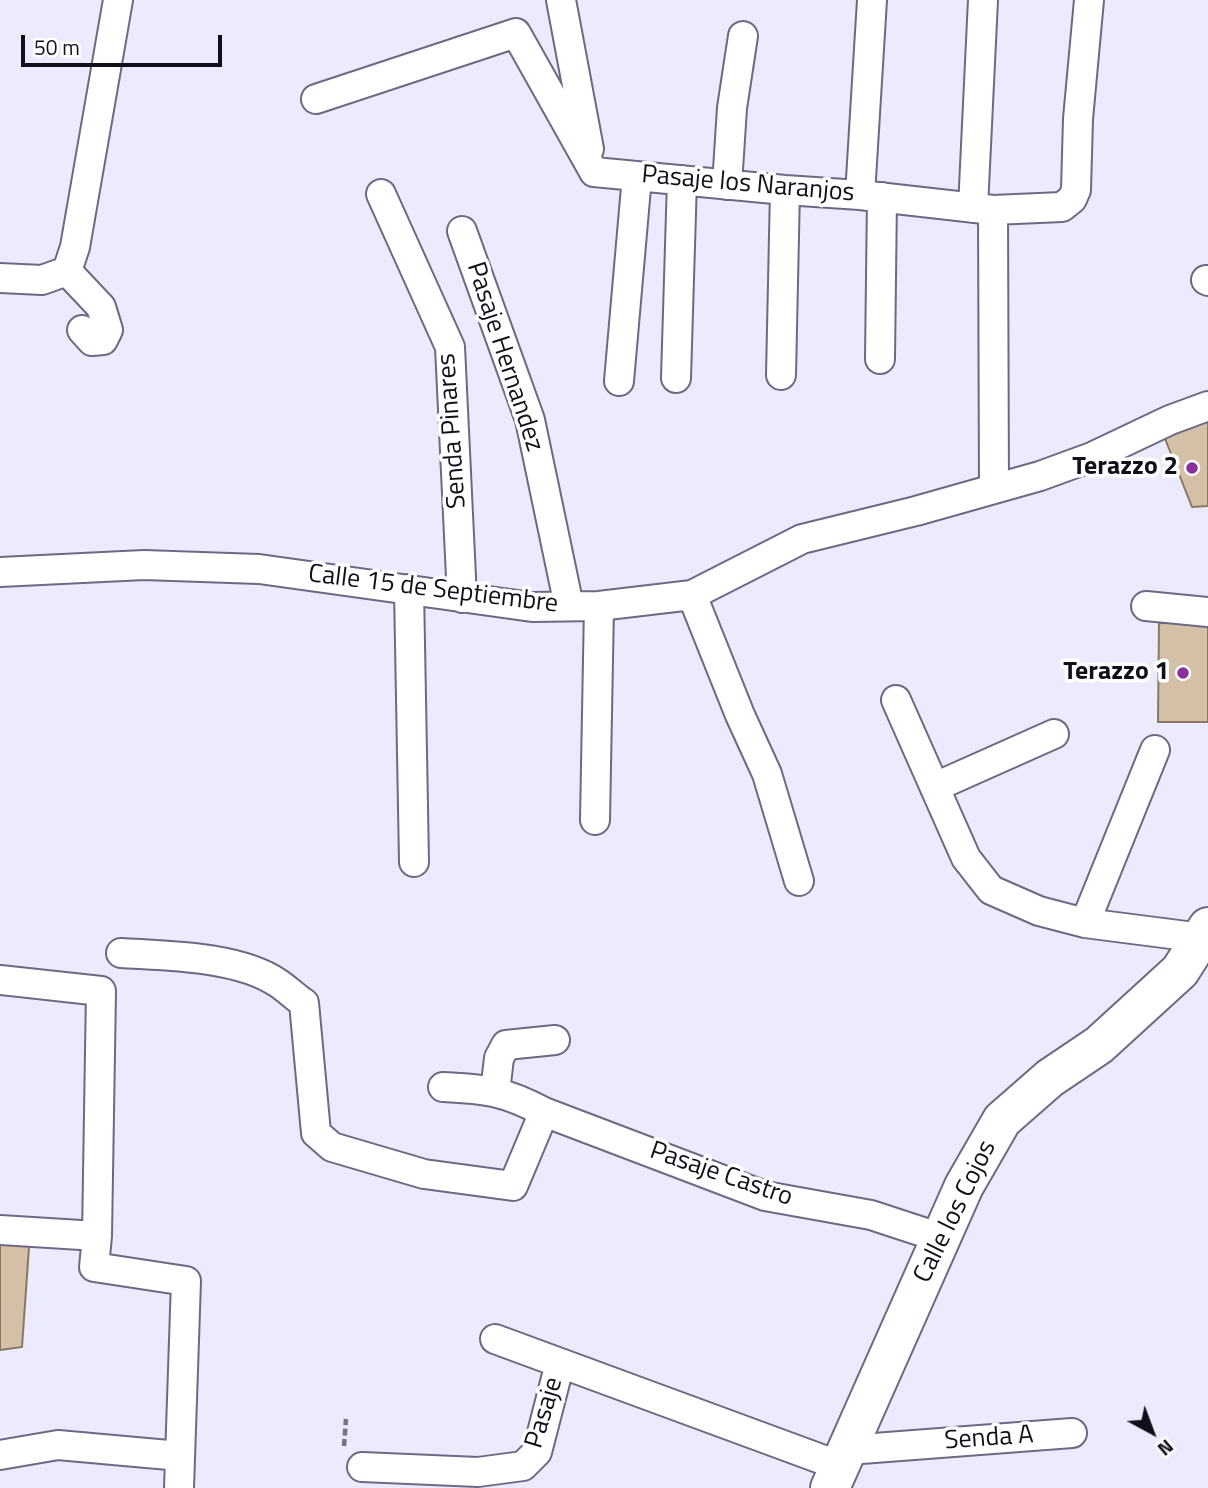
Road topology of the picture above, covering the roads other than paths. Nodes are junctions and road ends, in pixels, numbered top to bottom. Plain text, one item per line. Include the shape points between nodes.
1 (118, 0) edge
2 (561, 0) edge
3 (872, 0) edge
4 (982, 0) edge
5 (1089, 0) edge
6 (743, 36) dead end
7 (316, 99) dead end
8 (594, 172) junction
9 (637, 176) junction
10 (682, 180) junction
11 (727, 185) junction
12 (785, 190) junction
13 (381, 194) dead end
14 (871, 196) junction
15 (983, 209) junction
16 (462, 231) dead end
17 (67, 271) junction
18 (0, 278) edge
19 (82, 330) dead end
20 (880, 359) dead end
21 (781, 375) dead end
22 (676, 378) dead end
23 (619, 380) dead end
24 (1208, 406) edge
25 (994, 489) junction
26 (0, 572) edge
27 (409, 589) junction
28 (691, 596) junction
29 (462, 598) junction
30 (569, 606) junction
31 (599, 606) junction
32 (1146, 606) dead end
33 (1208, 612) edge
34 (896, 700) dead end
35 (1054, 734) dead end
36 (1155, 750) dead end
37 (935, 787) junction
38 (595, 820) dead end
39 (414, 862) dead end
40 (799, 881) dead end
41 (1085, 923) junction
42 (1199, 952) edge
43 (121, 953) dead end
44 (0, 980) edge
45 (555, 1040) dead end
46 (443, 1087) dead end
47 (495, 1092) junction
48 (544, 1112) junction
49 (0, 1230) edge
50 (97, 1236) junction
51 (942, 1238) junction
52 (495, 1339) dead end
53 (560, 1363) junction
54 (1072, 1433) dead end
55 (0, 1455) edge
56 (180, 1456) junction
57 (362, 1467) dead end
58 (839, 1468) edge
59 (178, 1488) edge

1 - 17 street
2 - 8 street
3 - 14 street
4 - 15 street
5 - 15 street, Pasaje los Naranjos via 1072,199 1062,207
6 - 11 street
7 - 8 street via 516,33
8 - 9 street, Pasaje los Naranjos
9 - 10 street, Pasaje los Naranjos
9 - 23 street
10 - 11 street, Pasaje los Naranjos
10 - 22 street
11 - 12 street, Pasaje los Naranjos
12 - 14 street, Pasaje los Naranjos
12 - 21 street
13 - 29 street, Senda Pinares via 450,347
14 - 15 street, Pasaje los Naranjos
14 - 20 street
15 - 25 street
16 - 30 street, Pasaje Hernandez via 530,420
17 - 18 street via 42,280
17 - 19 street via 101,307 108,330 103,340 92,341
24 - 25 street, Calle 15 de Septiembre via 1092,457
25 - 28 street, Calle 15 de Septiembre via 802,539
26 - 27 street, Calle 15 de Septiembre via 144,565 259,569
27 - 29 street, Calle 15 de Septiembre
27 - 39 street
28 - 31 street, Calle 15 de Septiembre
28 - 40 street via 767,774
29 - 30 street, Calle 15 de Septiembre via 532,607
30 - 31 street, Calle 15 de Septiembre
31 - 38 street
32 - 33 street
34 - 37 street
35 - 37 street
36 - 41 street
37 - 41 street via 966,858 991,890 1038,911
41 - 42 street
42 - 51 street, Calle los Cojos via 1099,1045 1050,1078 1002,1120 964,1186
43 - 48 street via 201,958 243,968 276,981 304,1003 316,1133 332,1147 424,1174 513,1186
44 - 50 street via 101,991
45 - 47 street via 506,1045 499,1058
46 - 47 street, Pasaje Castro
47 - 48 street, Pasaje Castro
48 - 51 street, Pasaje Castro via 765,1196 872,1215
49 - 50 street
50 - 56 street via 94,1267 186,1281
51 - 58 street, Calle los Cojos
52 - 53 street
53 - 57 street, Pasaje via 537,1452 523,1466 478,1472
53 - 58 street
54 - 58 street, Senda A via 906,1445
55 - 56 street via 58,1445
56 - 59 street

